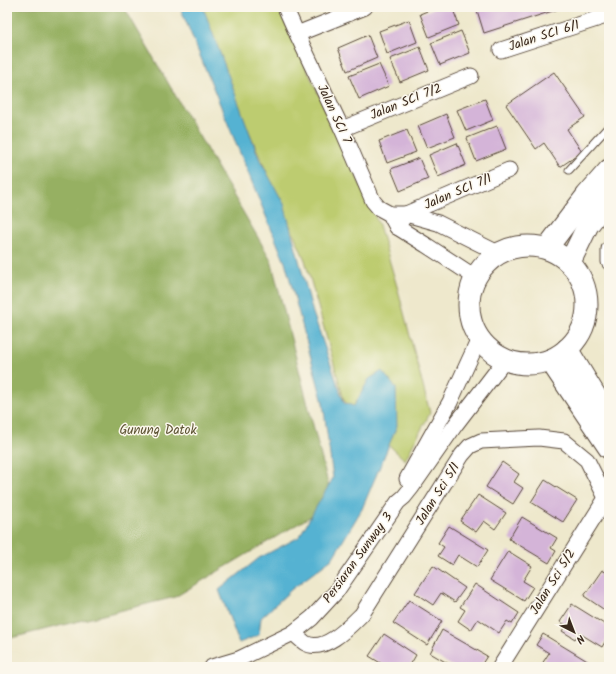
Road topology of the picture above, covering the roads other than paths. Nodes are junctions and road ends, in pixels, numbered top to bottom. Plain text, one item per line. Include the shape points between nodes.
1 (286, 7) edge
2 (365, 7) edge
3 (608, 7) edge
4 (609, 11) edge
5 (609, 15) edge
6 (297, 34) junction
7 (501, 50) dead end
8 (471, 76) dead end
9 (609, 126) edge
10 (342, 129) junction
11 (509, 170) dead end
12 (569, 170) dead end
13 (609, 170) edge
14 (609, 198) edge
15 (406, 214) junction
16 (393, 220) junction
17 (547, 248) junction
18 (498, 253) junction
19 (570, 262) junction
20 (475, 277) junction
21 (479, 339) junction
22 (559, 355) junction
23 (505, 360) junction
24 (450, 402) junction
25 (466, 411) junction
26 (609, 418) edge
27 (609, 448) edge
28 (608, 501) edge
29 (398, 502) junction
30 (293, 633) junction
31 (212, 667) edge
32 (500, 667) edge

1 - 6 street, Jalan SCI 7
2 - 6 street
3 - 4 street
5 - 7 street, Jalan SCI 6/1
6 - 10 street, Jalan SCI 7
8 - 10 street, Jalan SCI 7/2
9 - 12 lane
10 - 16 street, Jalan SCI 7 via 373,201
11 - 15 street, Jalan SCI 7/1
13 - 17 main road
14 - 19 main road via 588,225
15 - 16 street
15 - 18 street via 438,223
16 - 20 street, Jalan SCI 7
17 - 18 main road via 525,245
17 - 19 main road
18 - 20 main road via 484,263
19 - 22 main road via 582,278 587,296 586,316 580,334
20 - 21 main road via 469,293 468,309 471,325
21 - 23 main road via 490,352
21 - 24 street, Persiaran Sunway 3
22 - 23 main road via 535,364
22 - 26 main road
22 - 27 main road
23 - 25 street, Persiaran Sunway 3
24 - 25 street
24 - 29 street, Persiaran Sunway 3 via 401,490
25 - 29 street, Persiaran Sunway 3 via 412,487
28 - 30 street, Jalan Sci 5/1 via 588,460 564,440 539,438 481,441 470,446 462,455 362,614 345,632 330,641 316,645 306,644
28 - 32 street, Jalan Sci 5/2
29 - 30 street, Persiaran Sunway 3 via 336,592 312,618
30 - 31 street, Persiaran Sunway 3 via 239,659

